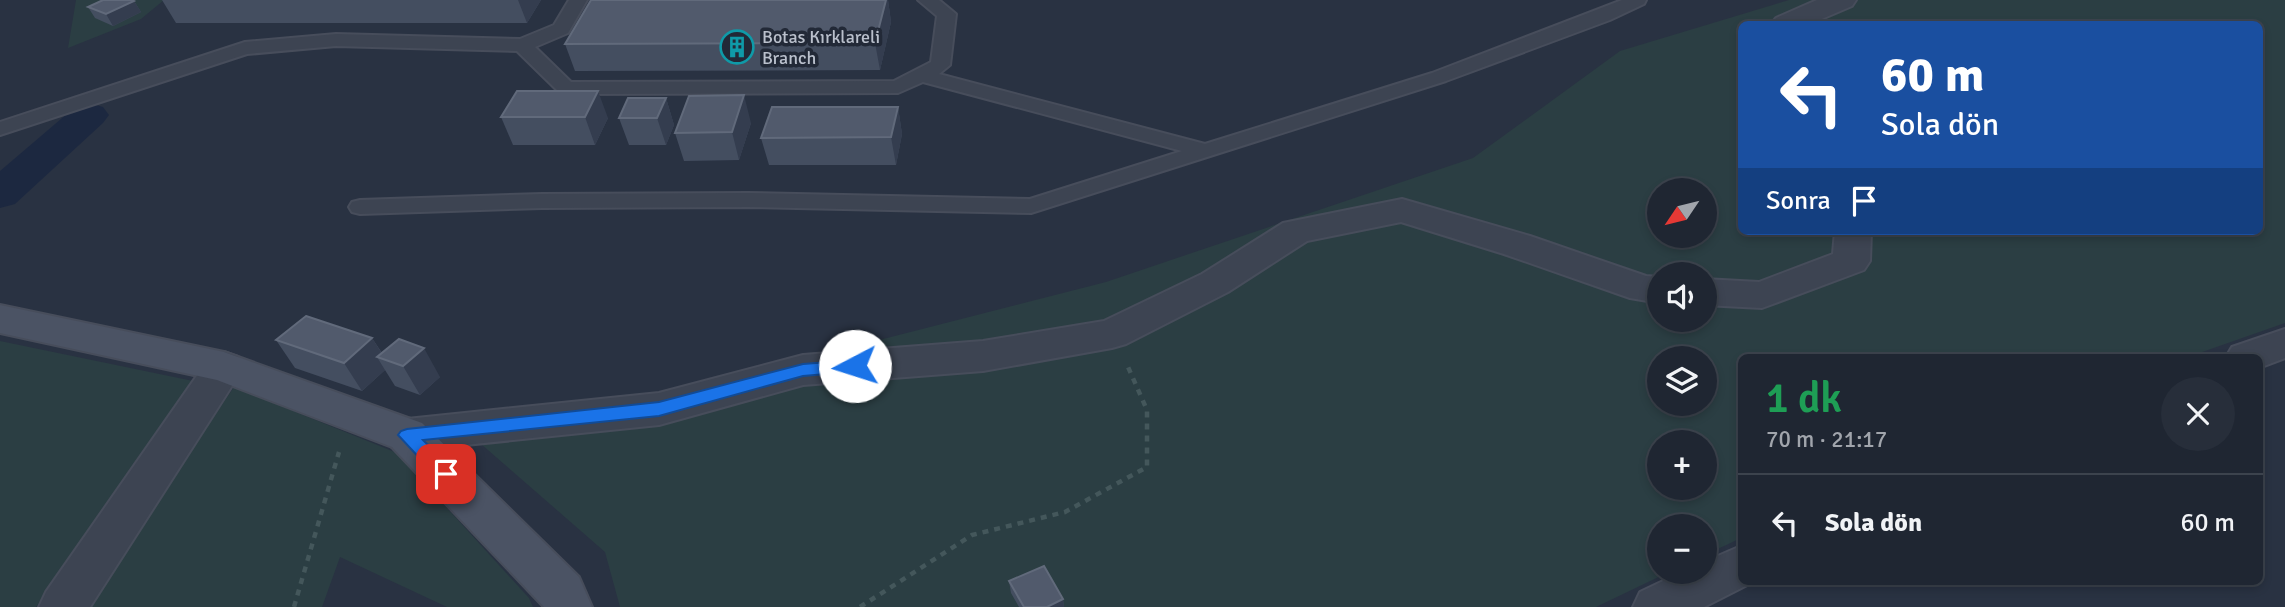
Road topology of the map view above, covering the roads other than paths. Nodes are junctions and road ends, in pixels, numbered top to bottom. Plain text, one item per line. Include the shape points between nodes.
1 (578, 0) edge
2 (927, 0) edge
3 (1637, 0) edge
4 (1842, 0) edge
5 (1793, 21) edge
6 (522, 45) junction
7 (920, 75) junction
8 (0, 129) edge
9 (1207, 151) junction
10 (360, 207) dead end
11 (1853, 235) edge
12 (1647, 289) edge
13 (1717, 293) edge
14 (0, 319) edge
15 (2285, 343) edge
16 (2254, 354) edge
17 (224, 367) junction
18 (407, 435) junction
19 (1738, 567) edge
20 (63, 607) edge
21 (568, 607) edge
22 (1657, 607) edge

1 - 6 lane via 561,29
2 - 7 lane via 947,14 940,65
3 - 9 lane via 1438,77
4 - 5 street
6 - 7 lane via 566,88 898,87
6 - 8 lane via 336,40 245,48
7 - 9 lane
9 - 10 lane via 1031,206 611,201
11 - 13 street via 1851,261 1762,295
12 - 18 street via 1402,210 1296,231 1215,283 1112,334 983,356 803,370 659,409
14 - 17 street
15 - 16 street
17 - 18 street
17 - 20 street
18 - 21 street via 562,591
19 - 22 street

